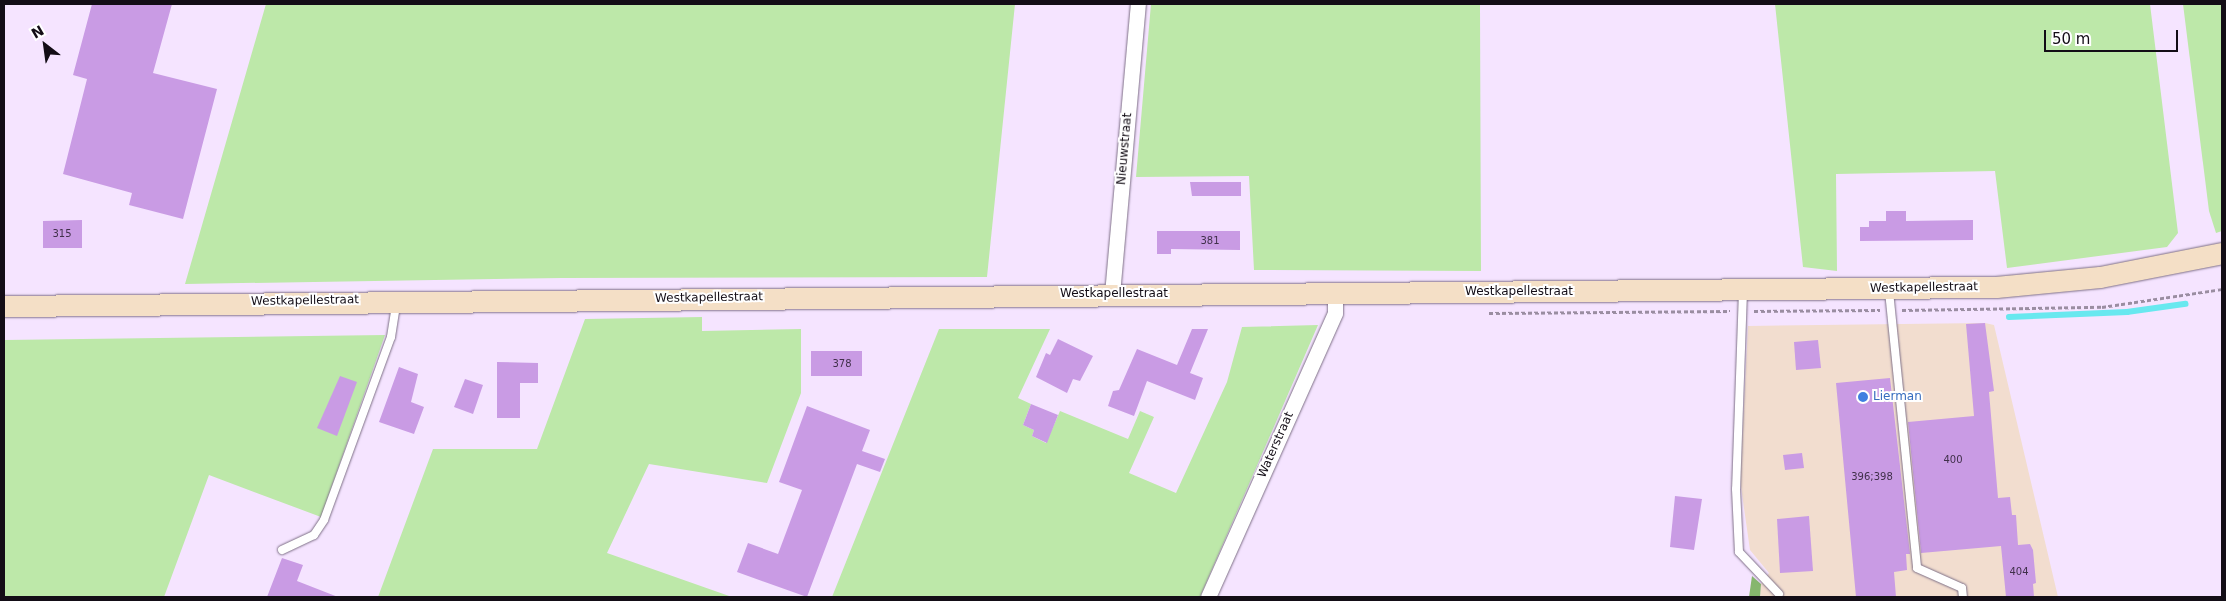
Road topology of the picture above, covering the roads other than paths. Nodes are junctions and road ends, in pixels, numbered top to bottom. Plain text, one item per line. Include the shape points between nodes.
1 (1138, 4) edge
2 (2222, 253) edge
3 (1743, 289) junction
4 (1889, 289) junction
5 (1335, 291) junction
6 (1112, 294) junction
7 (396, 300) junction
8 (4, 306) edge
9 (282, 550) dead end
10 (1779, 594) dead end
11 (1208, 597) edge
12 (1963, 597) edge

1 - 6 street, Nieuwstraat
2 - 4 street, Westkapellestraat via 2151,270 2038,284
3 - 4 street, Westkapellestraat
3 - 5 street, Westkapellestraat
3 - 10 lane via 1736,490 1739,552
4 - 12 lane via 1917,568 1962,588
5 - 6 street, Westkapellestraat
5 - 11 street, Waterstraat via 1335,313
6 - 7 street, Westkapellestraat
7 - 8 street, Westkapellestraat
7 - 9 lane via 392,337 324,520 314,535

